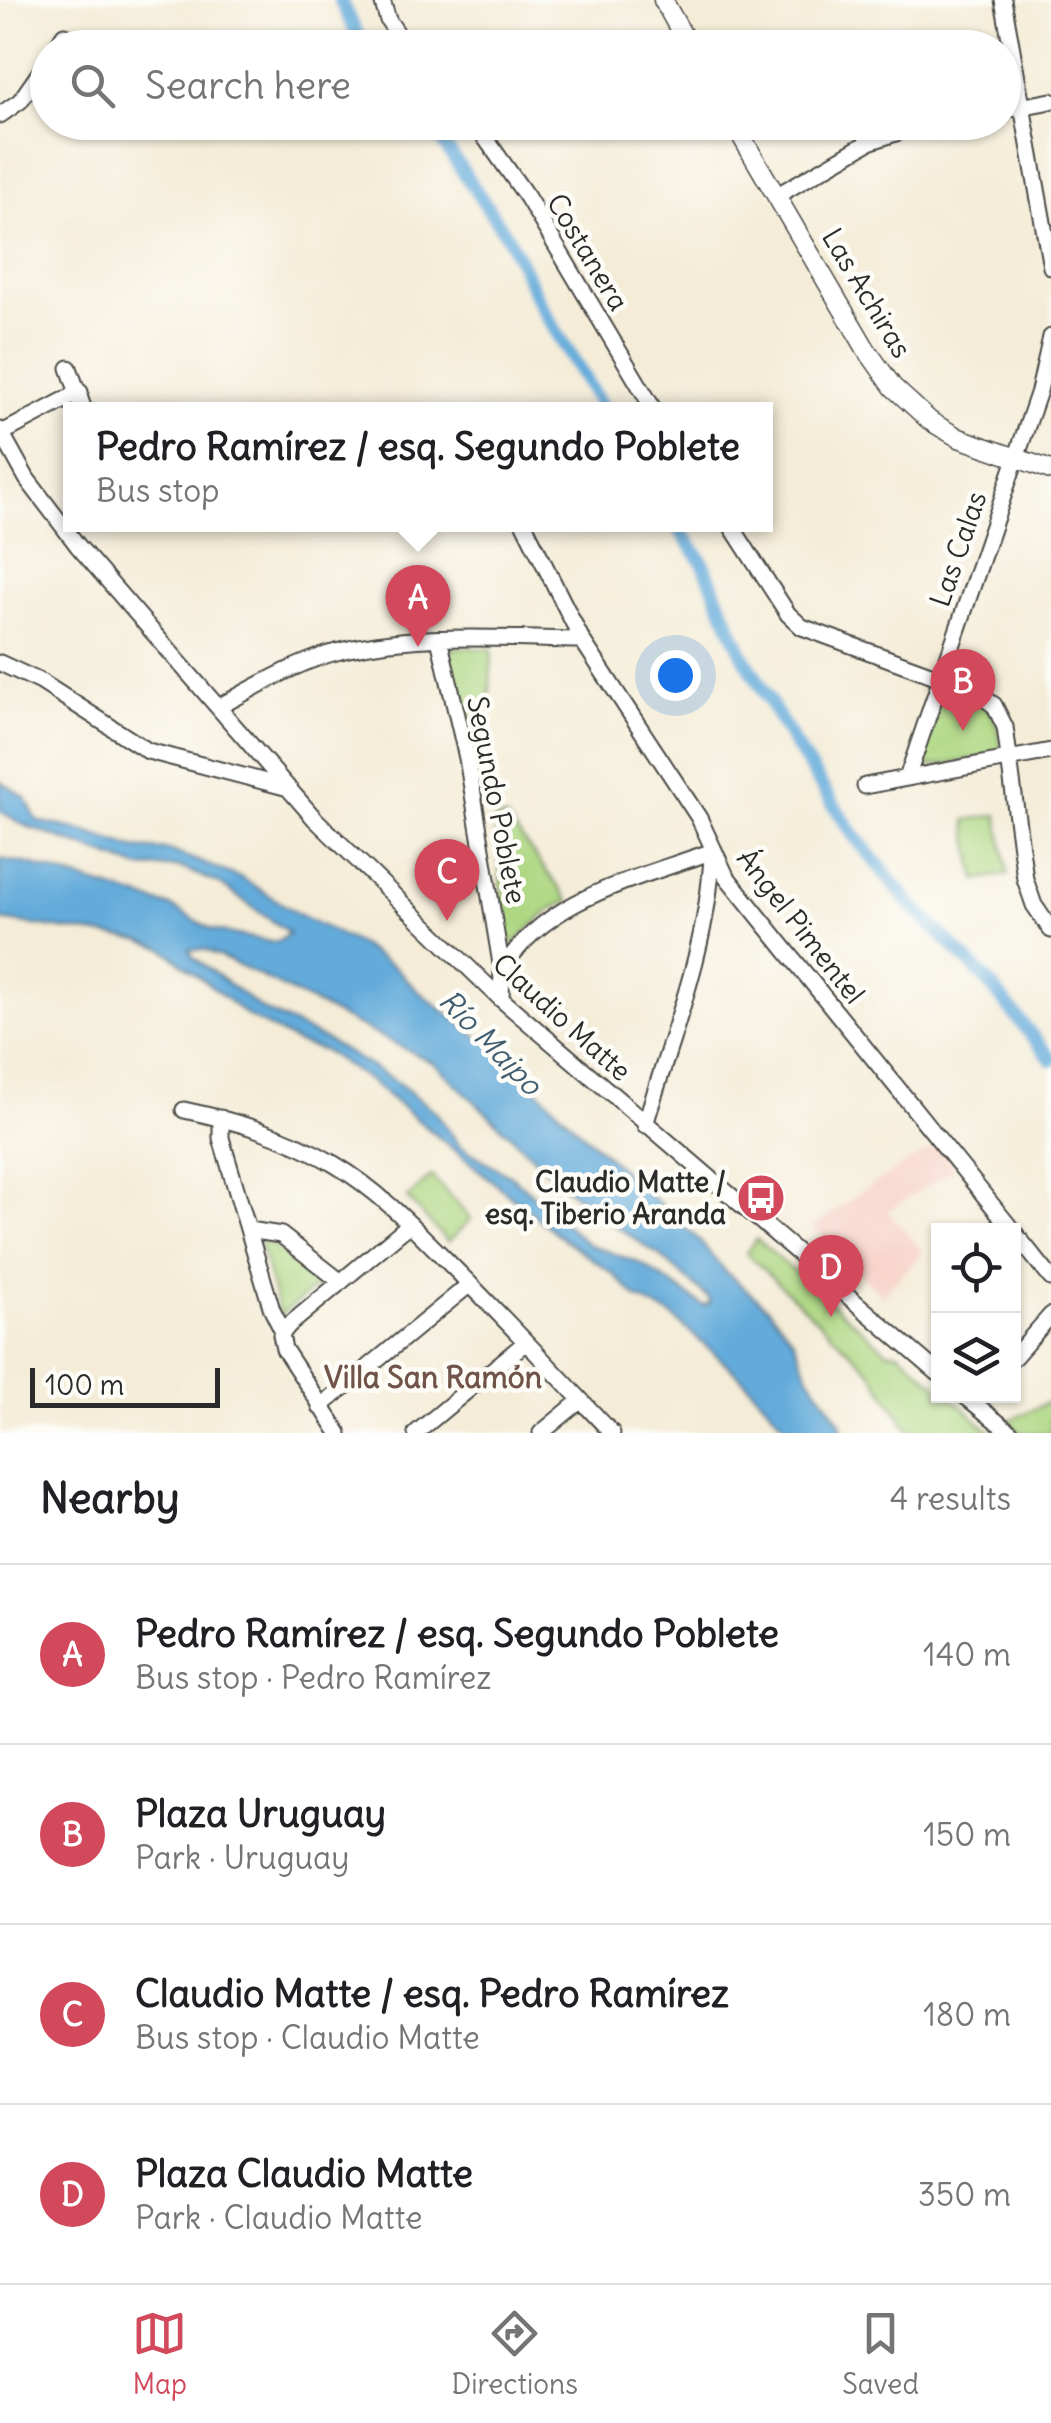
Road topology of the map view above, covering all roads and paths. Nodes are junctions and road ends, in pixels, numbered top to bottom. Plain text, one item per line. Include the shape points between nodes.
1 (382, 0) edge
2 (663, 0) edge
3 (1003, 0) edge
4 (395, 30) edge
5 (680, 30) edge
6 (1009, 30) edge
7 (30, 87) edge
8 (1021, 95) edge
9 (1051, 101) edge
10 (1023, 106) junction
11 (0, 115) edge
12 (487, 140) edge
13 (744, 140) edge
14 (875, 140) edge
15 (776, 196) junction
16 (1051, 267) edge
17 (1051, 337) edge
18 (69, 368) dead end
19 (80, 392) junction
20 (82, 402) edge
21 (649, 402) edge
22 (1, 432) edge
23 (1016, 459) junction
24 (1051, 470) edge
25 (63, 526) edge
26 (67, 532) edge
27 (528, 532) edge
28 (735, 532) edge
29 (439, 639) junction
30 (582, 640) junction
31 (0, 664) edge
32 (939, 678) junction
33 (218, 706) junction
34 (1051, 752) edge
35 (1009, 758) junction
36 (907, 778) junction
37 (864, 786) dead end
38 (285, 787) junction
39 (712, 851) junction
40 (1051, 930) edge
41 (502, 970) junction
42 (501, 999) junction
43 (184, 1110) dead end
44 (221, 1118) junction
45 (645, 1125) junction
46 (410, 1224) junction
47 (249, 1230) junction
48 (1051, 1278) edge
49 (341, 1282) junction
50 (470, 1284) junction
51 (1051, 1315) edge
52 (282, 1333) junction
53 (526, 1342) junction
54 (1021, 1350) edge
55 (931, 1367) edge
56 (581, 1400) junction
57 (979, 1403) edge
58 (320, 1407) junction
59 (339, 1433) edge
60 (416, 1433) edge
61 (541, 1433) edge
62 (612, 1433) edge
63 (1012, 1433) edge

1 - 4 street
2 - 5 street
3 - 6 street
7 - 11 street
8 - 10 street
9 - 10 street
10 - 16 street
12 - 21 street, Costanera
13 - 15 street, Las Achiras
14 - 15 street
15 - 23 street, Las Achiras via 893,387 942,429
17 - 23 street, Las Calas
18 - 19 street
19 - 20 street
19 - 22 street
22 - 25 street, Claudio Matte
23 - 24 street, Las Achiras
23 - 32 street, Las Calas
26 - 33 street, Claudio Matte
27 - 30 street, Ángel Pimentel
28 - 32 street via 802,627
29 - 30 street
29 - 33 street via 327,655
29 - 41 street, Segundo Poblete via 467,758
30 - 39 street, Ángel Pimentel via 694,809
31 - 38 street via 41,682 148,751
32 - 35 street via 994,704
32 - 36 street, Las Calas
33 - 38 street, Claudio Matte
34 - 35 street
35 - 36 street
35 - 40 street via 1028,892
36 - 37 street
38 - 42 street, Claudio Matte
39 - 41 street, Segundo Poblete via 557,912 526,937
39 - 45 street via 699,944
39 - 48 street, Ángel Pimentel
41 - 42 street, Segundo Poblete
42 - 45 street, Claudio Matte
43 - 44 street
44 - 46 street via 330,1162
44 - 47 street
45 - 55 street, Claudio Matte
46 - 49 street
46 - 50 street
47 - 49 street via 280,1236
47 - 52 street
49 - 52 street
50 - 53 street
50 - 58 street
51 - 54 street
52 - 58 street via 284,1350
53 - 56 street
53 - 60 street
56 - 61 street
56 - 62 street
57 - 63 street
58 - 59 street

